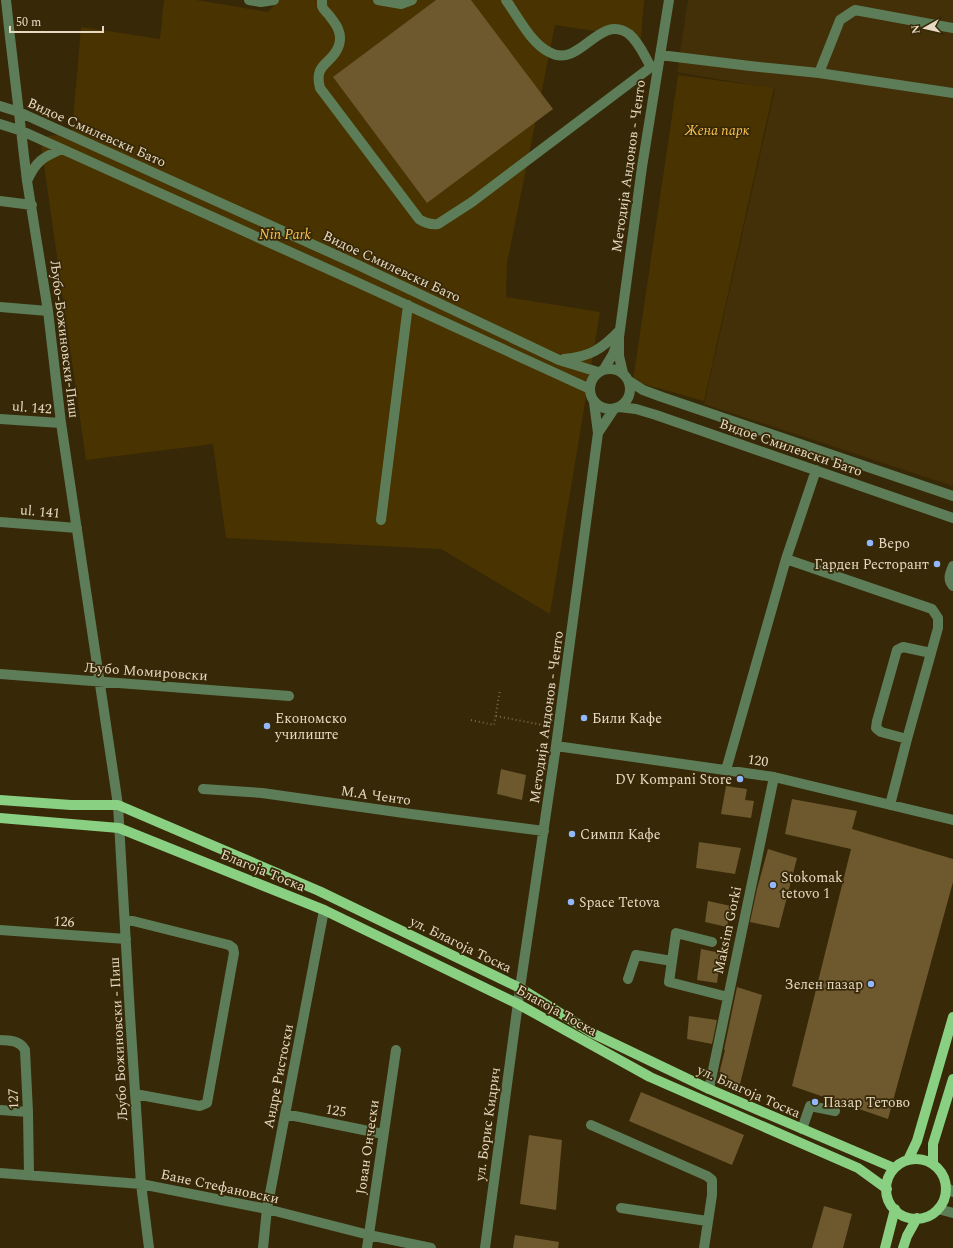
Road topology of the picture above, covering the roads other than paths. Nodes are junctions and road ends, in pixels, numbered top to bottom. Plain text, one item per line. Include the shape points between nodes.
1 (6, 0) edge
2 (249, 0) edge
3 (274, 0) edge
4 (322, 0) edge
5 (378, 0) edge
6 (412, 0) edge
7 (506, 0) edge
8 (669, 0) edge
9 (953, 28) edge
10 (660, 55) junction
11 (654, 67) junction
12 (819, 73) junction
13 (953, 93) edge
14 (0, 106) edge
15 (19, 112) junction
16 (0, 124) edge
17 (22, 131) junction
18 (62, 149) junction
19 (27, 181) junction
20 (0, 201) edge
21 (32, 205) junction
22 (408, 305) junction
23 (0, 307) edge
24 (48, 311) junction
25 (619, 333) junction
26 (559, 360) junction
27 (601, 371) junction
28 (626, 377) junction
29 (590, 390) junction
30 (594, 402) junction
31 (617, 408) junction
32 (0, 419) edge
33 (61, 423) junction
34 (598, 433) junction
35 (816, 470) junction
36 (953, 496) edge
37 (953, 518) edge
38 (381, 520) dead end
39 (0, 522) edge
40 (77, 528) junction
41 (786, 559) junction
42 (953, 566) edge
43 (953, 586) edge
44 (931, 653) junction
45 (0, 674) edge
46 (101, 682) junction
47 (289, 696) dead end
48 (907, 739) junction
49 (556, 746) junction
50 (726, 770) junction
51 (774, 777) junction
52 (203, 789) dead end
53 (0, 800) edge
54 (118, 805) junction
55 (890, 805) junction
56 (0, 818) edge
57 (953, 820) edge
58 (119, 828) junction
59 (544, 830) junction
60 (324, 910) junction
61 (125, 918) junction
62 (0, 930) edge
63 (126, 939) junction
64 (712, 942) dead end
65 (672, 961) junction
66 (628, 979) dead end
67 (520, 988) junction
68 (728, 996) junction
69 (518, 1004) junction
70 (953, 1017) edge
71 (0, 1040) edge
72 (396, 1050) dead end
73 (953, 1079) edge
74 (709, 1089) junction
75 (135, 1094) junction
76 (0, 1110) edge
77 (835, 1111) dead end
78 (28, 1112) junction
79 (285, 1114) junction
80 (591, 1125) dead end
81 (802, 1129) junction
82 (383, 1134) junction
83 (908, 1160) junction
84 (933, 1164) junction
85 (894, 1168) junction
86 (0, 1173) edge
87 (29, 1175) junction
88 (141, 1184) junction
89 (887, 1189) junction
90 (950, 1189) edge
91 (621, 1208) dead end
92 (267, 1209) junction
93 (895, 1209) junction
94 (938, 1209) junction
95 (953, 1212) edge
96 (917, 1218) junction
97 (707, 1221) junction
98 (369, 1235) junction
99 (149, 1248) edge
100 (263, 1248) edge
101 (367, 1248) edge
102 (431, 1248) edge
103 (485, 1248) edge
104 (704, 1248) edge
105 (885, 1248) edge
106 (903, 1248) edge

1 - 15 street, Љубо-Божиновски-Пиш
2 - 3 street
4 - 11 street via 322,6 339,29 340,37 334,56 319,71 320,88 419,219 432,225 438,224 472,202
5 - 6 street via 401,4
7 - 11 street via 534,41 548,52 559,56 570,55 607,30 615,28 628,34
8 - 10 street, Методија Андонов - Ченто
9 - 12 street via 855,10 840,20
10 - 11 street, Методија Андонов - Ченто
10 - 12 street
11 - 25 street, Методија Андонов - Ченто
12 - 13 street
14 - 15 street, Видое Смилевски Бато
15 - 17 street, Љубо-Божиновски-Пиш
15 - 26 street, Видое Смилевски Бато via 358,265
16 - 17 street, Видое Смилевски Бато
17 - 18 street, Видое Смилевски Бато
17 - 19 street, Љубо-Божиновски-Пиш
18 - 19 street via 40,160 32,169
18 - 22 street, Видое Смилевски Бато
19 - 21 street, Љубо-Божиновски-Пиш
20 - 21 street
21 - 24 street, Љубо-Божиновски-Пиш
22 - 29 street, Видое Смилевски Бато
22 - 38 street
23 - 24 street
24 - 33 street, Љубо-Божиновски-Пиш
25 - 26 street via 593,353
25 - 27 street, Методија Андонов - Ченто via 613,354
25 - 28 street, Методија Андонов - Ченто via 619,356
26 - 27 street, Видое Смилевски Бато
27 - 28 street via 611,368
27 - 29 street via 590,383
28 - 31 street via 631,388 629,396 626,403
28 - 36 street, Видое Смилевски Бато via 643,390 662,397
29 - 30 street
30 - 31 street via 607,409
30 - 34 street, Методија Андонов - Ченто
31 - 34 street, Методија Андонов - Ченто
31 - 35 street, Видое Смилевски Бато via 636,409
32 - 33 street, ul. 142
33 - 40 street, Љубо-Божиновски-Пиш
34 - 49 street, Методија Андонов - Ченто
35 - 37 street, Видое Смилевски Бато
35 - 41 street
39 - 40 street, ul. 141
40 - 46 street, Љубо-Божиновски-Пиш
41 - 44 street via 932,609 938,618 938,628
41 - 50 street
42 - 43 street via 949,578
44 - 48 street
44 - 48 street via 903,647 897,650 877,721 876,728 881,732
45 - 46 street, Љубо Момировски
46 - 47 street, Љубо Момировски
46 - 54 street, Љубо-Божиновски-Пиш
48 - 55 street
49 - 50 street, 120
49 - 59 street, Методија Андонов - Ченто
50 - 51 street, 120
51 - 55 street, 120
51 - 68 street, Maksim Gorki
52 - 59 street, М.А Ченто via 262,793
53 - 54 main road, ул. Благоја Тоска
54 - 58 street, Љубо Божиновски - Пиш
54 - 67 main road, ул. Благоја Тоска via 319,891
55 - 57 street, 120
56 - 58 main road, Благоја Тоска
58 - 60 main road, Благоја Тоска
58 - 61 street, Љубо Божиновски - Пиш
59 - 67 street, Методија Андонов - Ченто
60 - 69 main road, Благоја Тоска
60 - 79 street, Андре Ристоски
61 - 63 street, Љубо Божиновски - Пиш
61 - 75 street via 229,945 234,953 207,1103 200,1106
62 - 63 street, 126
63 - 75 street, Љубо Божиновски - Пиш
64 - 65 street via 676,933
65 - 66 street via 636,955
65 - 68 street via 669,982
67 - 69 street, Методија Андонов - Ченто
67 - 74 main road, ул. Благоја Тоска via 592,1033
68 - 74 street, Maksim Gorki
69 - 89 main road, Благоја Тоска via 650,1077 858,1168
69 - 103 street, ул. Борис Кидрич
70 - 83 main road via 917,1141
71 - 78 street, 127 via 17,1042 23,1045 25,1050
72 - 82 street, Јован Ончески
73 - 84 main road via 933,1144
74 - 81 main road, ул. Благоја Тоска
75 - 88 street, Љубо Божиновски - Пиш
76 - 78 street
77 - 81 street via 810,1106
78 - 87 street, 127
79 - 82 street, 125
79 - 92 street, Андре Ристоски
80 - 97 street via 712,1180
81 - 85 main road, ул. Благоја Тоска
82 - 98 street, Јован Ончески
83 - 84 main road via 921,1159
83 - 85 main road
84 - 90 main road
85 - 89 main road via 888,1178
86 - 87 street, Бане Стефановски
87 - 88 street, Бане Стефановски
88 - 92 street, Бане Стефановски
88 - 99 street, Љубо Божиновски - Пиш
89 - 93 main road via 888,1197
90 - 94 main road
91 - 97 street
92 - 98 street, Бане Стефановски
92 - 100 street, Андре Ристоски
93 - 96 main road via 905,1216
93 - 105 main road
94 - 95 street
94 - 96 main road via 929,1216
96 - 106 main road
97 - 104 street
98 - 101 street, Јован Ончески
98 - 102 street, Бане Стефановски

